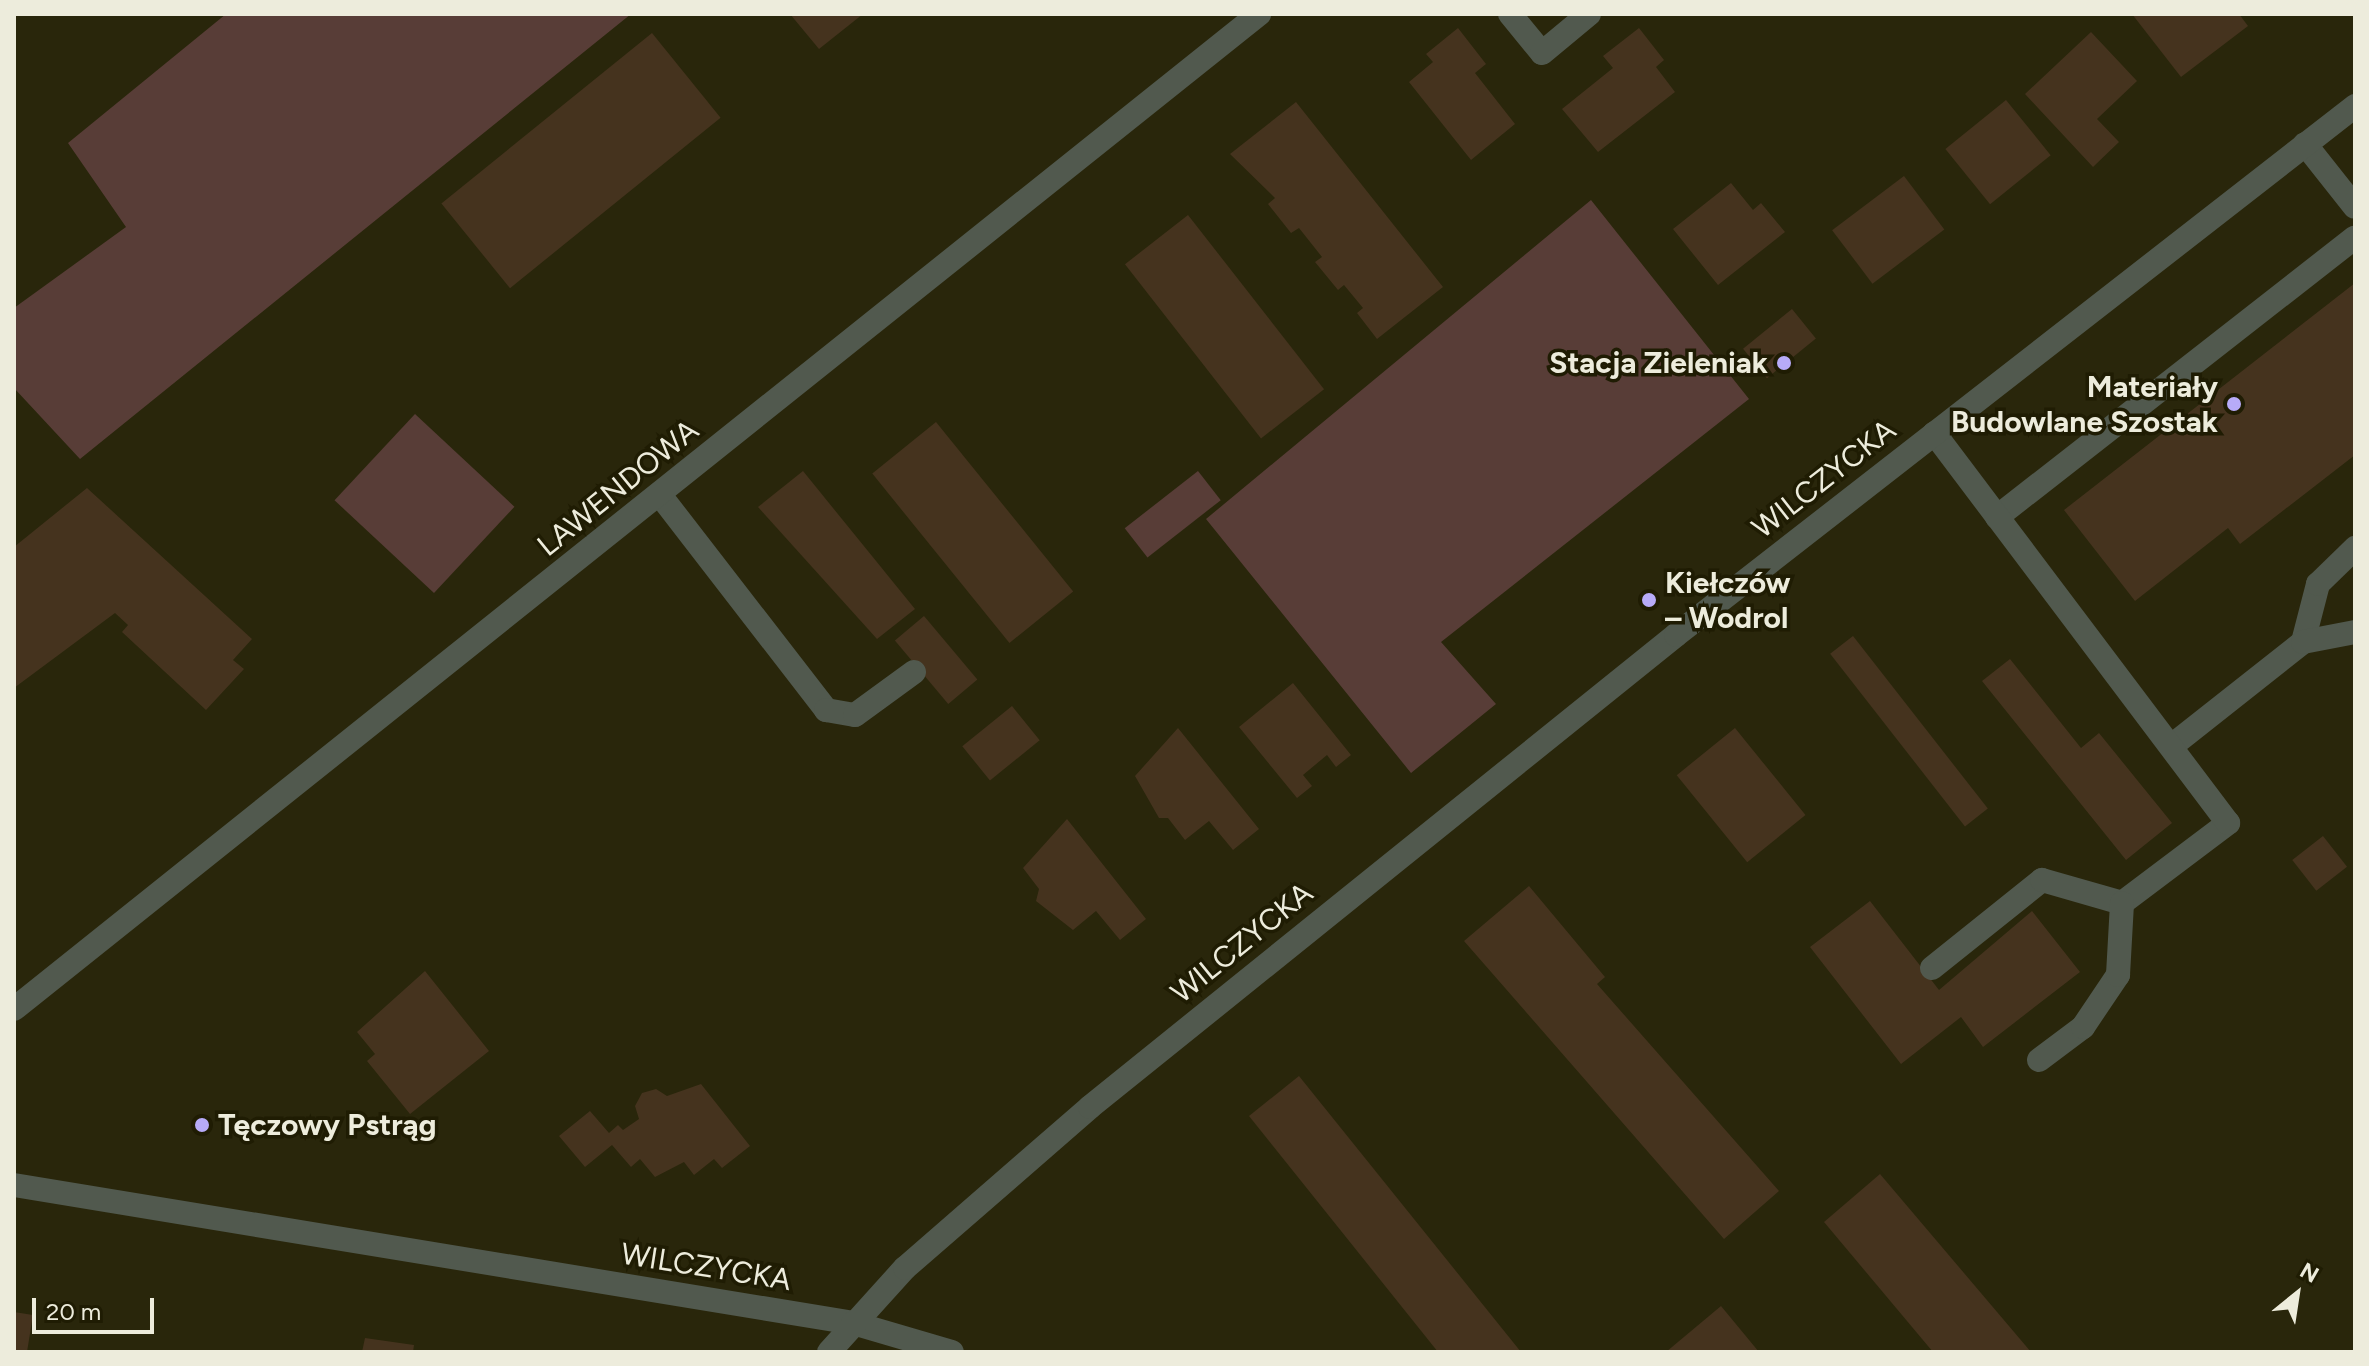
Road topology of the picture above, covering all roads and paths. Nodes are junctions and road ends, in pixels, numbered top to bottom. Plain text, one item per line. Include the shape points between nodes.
1 (1259, 14) edge
2 (1510, 14) edge
3 (1589, 14) edge
4 (2355, 106) edge
5 (2305, 144) junction
6 (2355, 207) edge
7 (2355, 237) edge
8 (1934, 433) junction
9 (660, 495) junction
10 (1997, 517) junction
11 (2355, 548) edge
12 (2355, 632) edge
13 (2303, 642) junction
14 (914, 672) dead end
15 (2174, 744) junction
16 (2122, 903) junction
17 (1932, 968) dead end
18 (14, 1009) edge
19 (2039, 1060) dead end
20 (14, 1185) edge
21 (853, 1323) junction
22 (829, 1352) edge
23 (952, 1352) edge

1 - 9 street, LAWENDOWA
2 - 3 street via 1542,53
4 - 5 street, WILCZYCKA
5 - 6 street
5 - 8 street, WILCZYCKA
7 - 10 street
8 - 10 street
8 - 21 street, WILCZYCKA via 1078,1117 938,1237
9 - 14 street via 826,710 855,715
9 - 18 street, LAWENDOWA
10 - 15 street
11 - 13 street via 2318,584
12 - 13 street
13 - 15 street
15 - 16 street via 2228,823
16 - 17 street via 2042,880
16 - 19 street via 2118,975 2083,1027
20 - 21 street, WILCZYCKA
21 - 22 street
21 - 23 street

